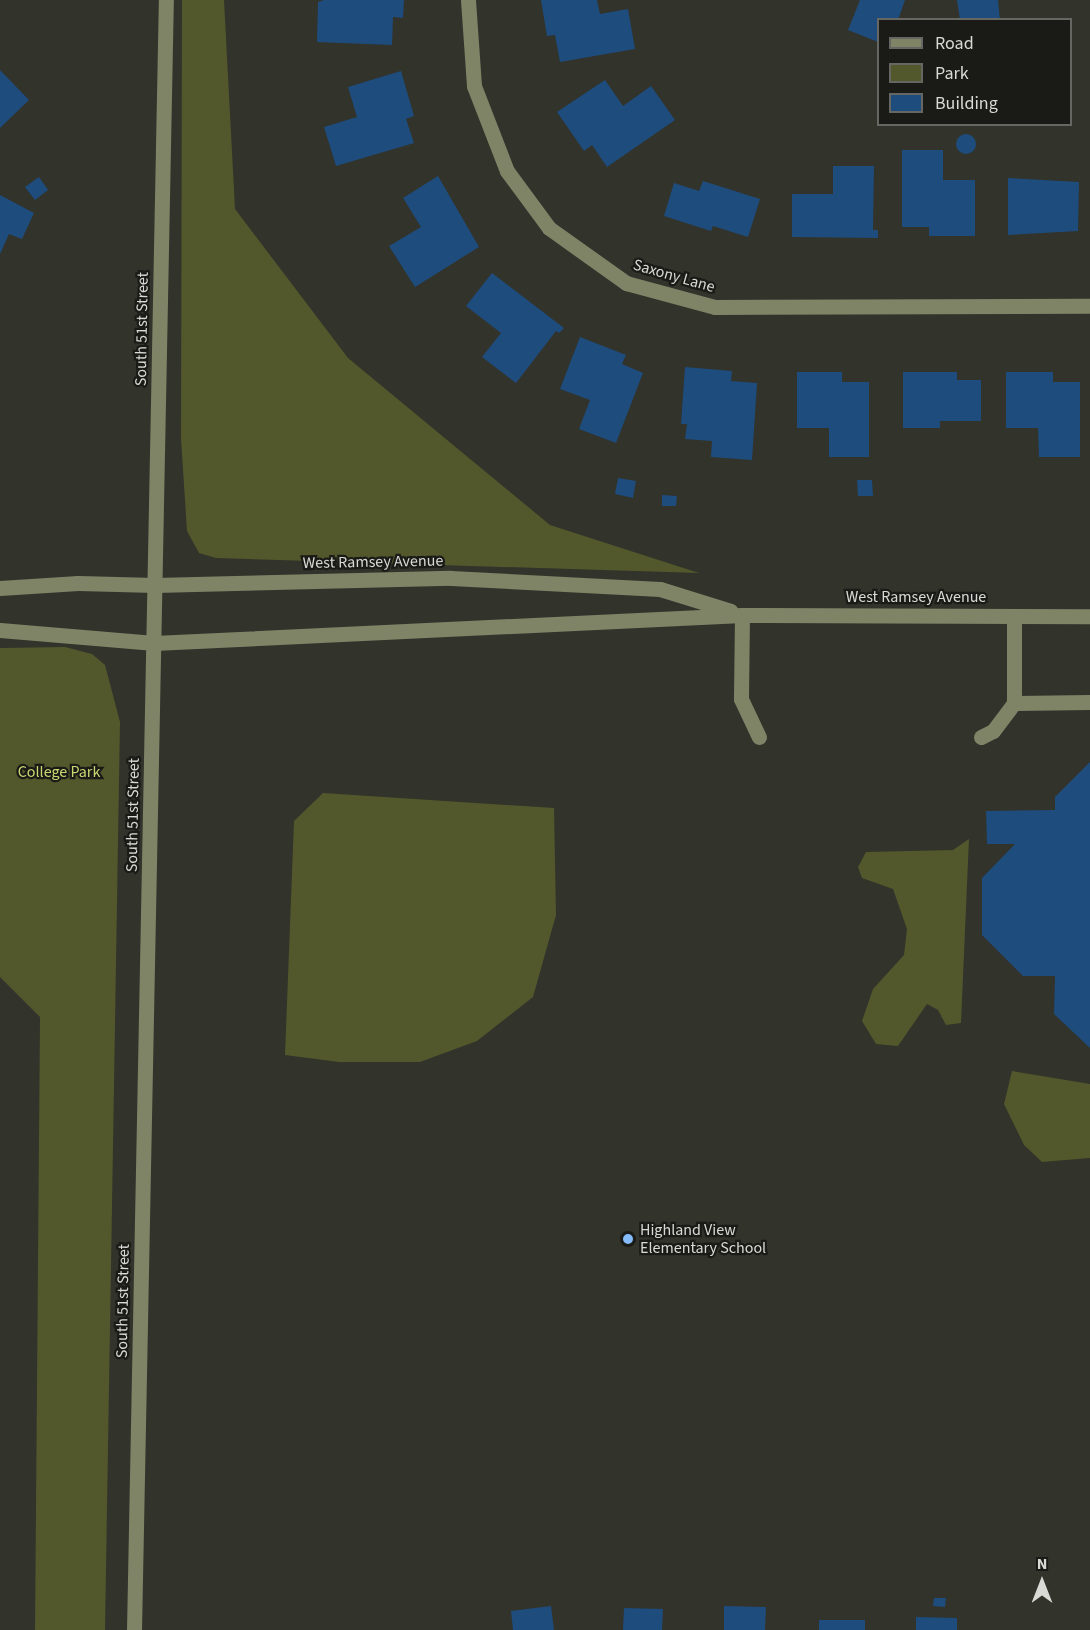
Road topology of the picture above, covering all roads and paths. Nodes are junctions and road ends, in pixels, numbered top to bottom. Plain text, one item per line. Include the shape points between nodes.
1 (166, 0) edge
2 (468, 0) edge
3 (1090, 306) edge
4 (155, 585) junction
5 (0, 588) edge
6 (742, 615) junction
7 (1014, 616) junction
8 (1090, 616) edge
9 (0, 630) edge
10 (154, 643) junction
11 (1090, 702) edge
12 (1014, 703) junction
13 (759, 737) dead end
14 (981, 737) dead end
15 (134, 1630) edge

1 - 4 street, South 51st Street
2 - 3 street, Saxony Lane via 474,86 507,171 549,228 626,283 715,307
4 - 5 street, West Ramsey Avenue via 78,583
4 - 6 street, West Ramsey Avenue via 451,578 660,589
4 - 10 street, South 51st Street
6 - 7 street, West Ramsey Avenue
6 - 10 street, West Ramsey Avenue
6 - 13 street via 741,699
7 - 8 street, West Ramsey Avenue
7 - 12 street
9 - 10 street, West Ramsey Avenue
10 - 15 street, South 51st Street
11 - 12 street
12 - 14 street via 993,731

